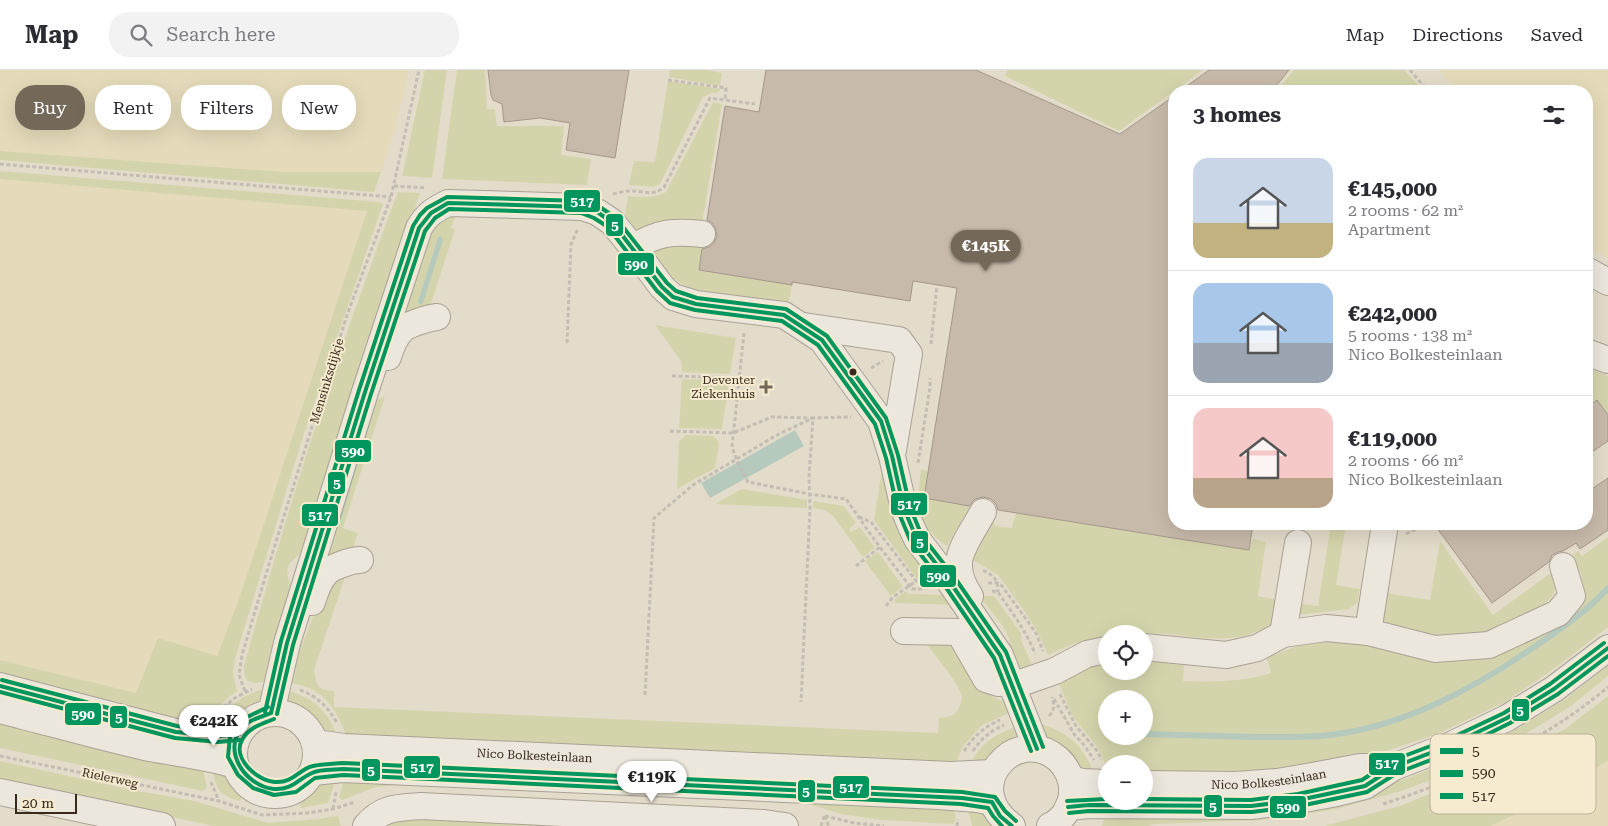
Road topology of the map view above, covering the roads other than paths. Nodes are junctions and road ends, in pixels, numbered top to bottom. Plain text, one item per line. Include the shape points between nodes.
1 (702, 234) dead end
2 (633, 248) junction
3 (1593, 274) edge
4 (1608, 282) edge
5 (437, 317) dead end
6 (798, 325) junction
7 (1593, 355) edge
8 (1608, 360) edge
9 (365, 392) junction
10 (892, 456) junction
11 (978, 511) dead end
12 (1384, 530) edge
13 (1298, 543) dead end
14 (360, 560) dead end
15 (1563, 566) dead end
16 (953, 567) junction
17 (968, 626) dead end
18 (1368, 632) junction
19 (1283, 634) junction
20 (287, 643) junction
21 (1153, 648) edge
22 (1608, 648) edge
23 (1098, 652) edge
24 (1005, 684) junction
25 (0, 686) edge
26 (0, 710) edge
27 (271, 713) junction
28 (239, 734) junction
29 (1475, 734) edge
30 (315, 743) junction
31 (1037, 749) junction
32 (1430, 754) edge
33 (235, 765) junction
34 (1394, 767) junction
35 (313, 772) junction
36 (993, 773) junction
37 (1071, 779) junction
38 (1098, 783) edge
39 (1153, 784) edge
40 (0, 792) edge
41 (992, 802) junction
42 (1068, 807) junction
43 (162, 826) edge
44 (366, 826) edge
45 (785, 826) edge
46 (1012, 826) edge
47 (1050, 826) edge

1 - 2 street via 679,231 659,235
2 - 6 street via 662,287 673,296 696,304 784,315
2 - 9 street via 612,222 597,212 582,222 448,203 434,210 419,228
3 - 4 street
5 - 9 street via 403,329 392,344 376,389
6 - 10 street via 822,340 881,421
6 - 10 street via 899,340 918,350 909,354
7 - 8 street
9 - 20 street
10 - 16 street via 904,509 917,539
11 - 16 street via 953,554
12 - 18 street
13 - 19 street
14 - 20 street via 327,572 316,589 304,626
15 - 18 street via 1572,596 1558,613 1489,644 1435,649
16 - 24 street via 1000,655
17 - 24 street via 955,621 896,619 959,632 986,678
18 - 19 street via 1326,628
19 - 21 street via 1257,648 1226,655
20 - 27 street
22 - 29 street, Nico Bolkesteinlaan via 1554,689
23 - 24 street via 1054,671
24 - 31 street
25 - 28 street via 176,732 218,736
26 - 33 street via 120,741
27 - 28 street via 252,720
27 - 30 street via 293,717 303,723
28 - 33 street via 235,744
30 - 35 street via 317,752
30 - 36 street, Nico Bolkesteinlaan via 930,774
31 - 36 street via 1011,754
31 - 37 street via 1062,762
32 - 34 street, Nico Bolkesteinlaan
33 - 35 street via 248,786 272,796 296,790
34 - 39 street, Nico Bolkesteinlaan via 1360,767 1277,782 1236,785
34 - 42 street, Nico Bolkesteinlaan via 1365,786 1251,806
35 - 41 street, Nico Bolkesteinlaan via 382,770 938,796
36 - 41 street via 990,782
37 - 38 street
37 - 42 street
40 - 43 street
41 - 46 street via 1000,816
42 - 47 street
44 - 45 street via 376,815 392,808 421,806

